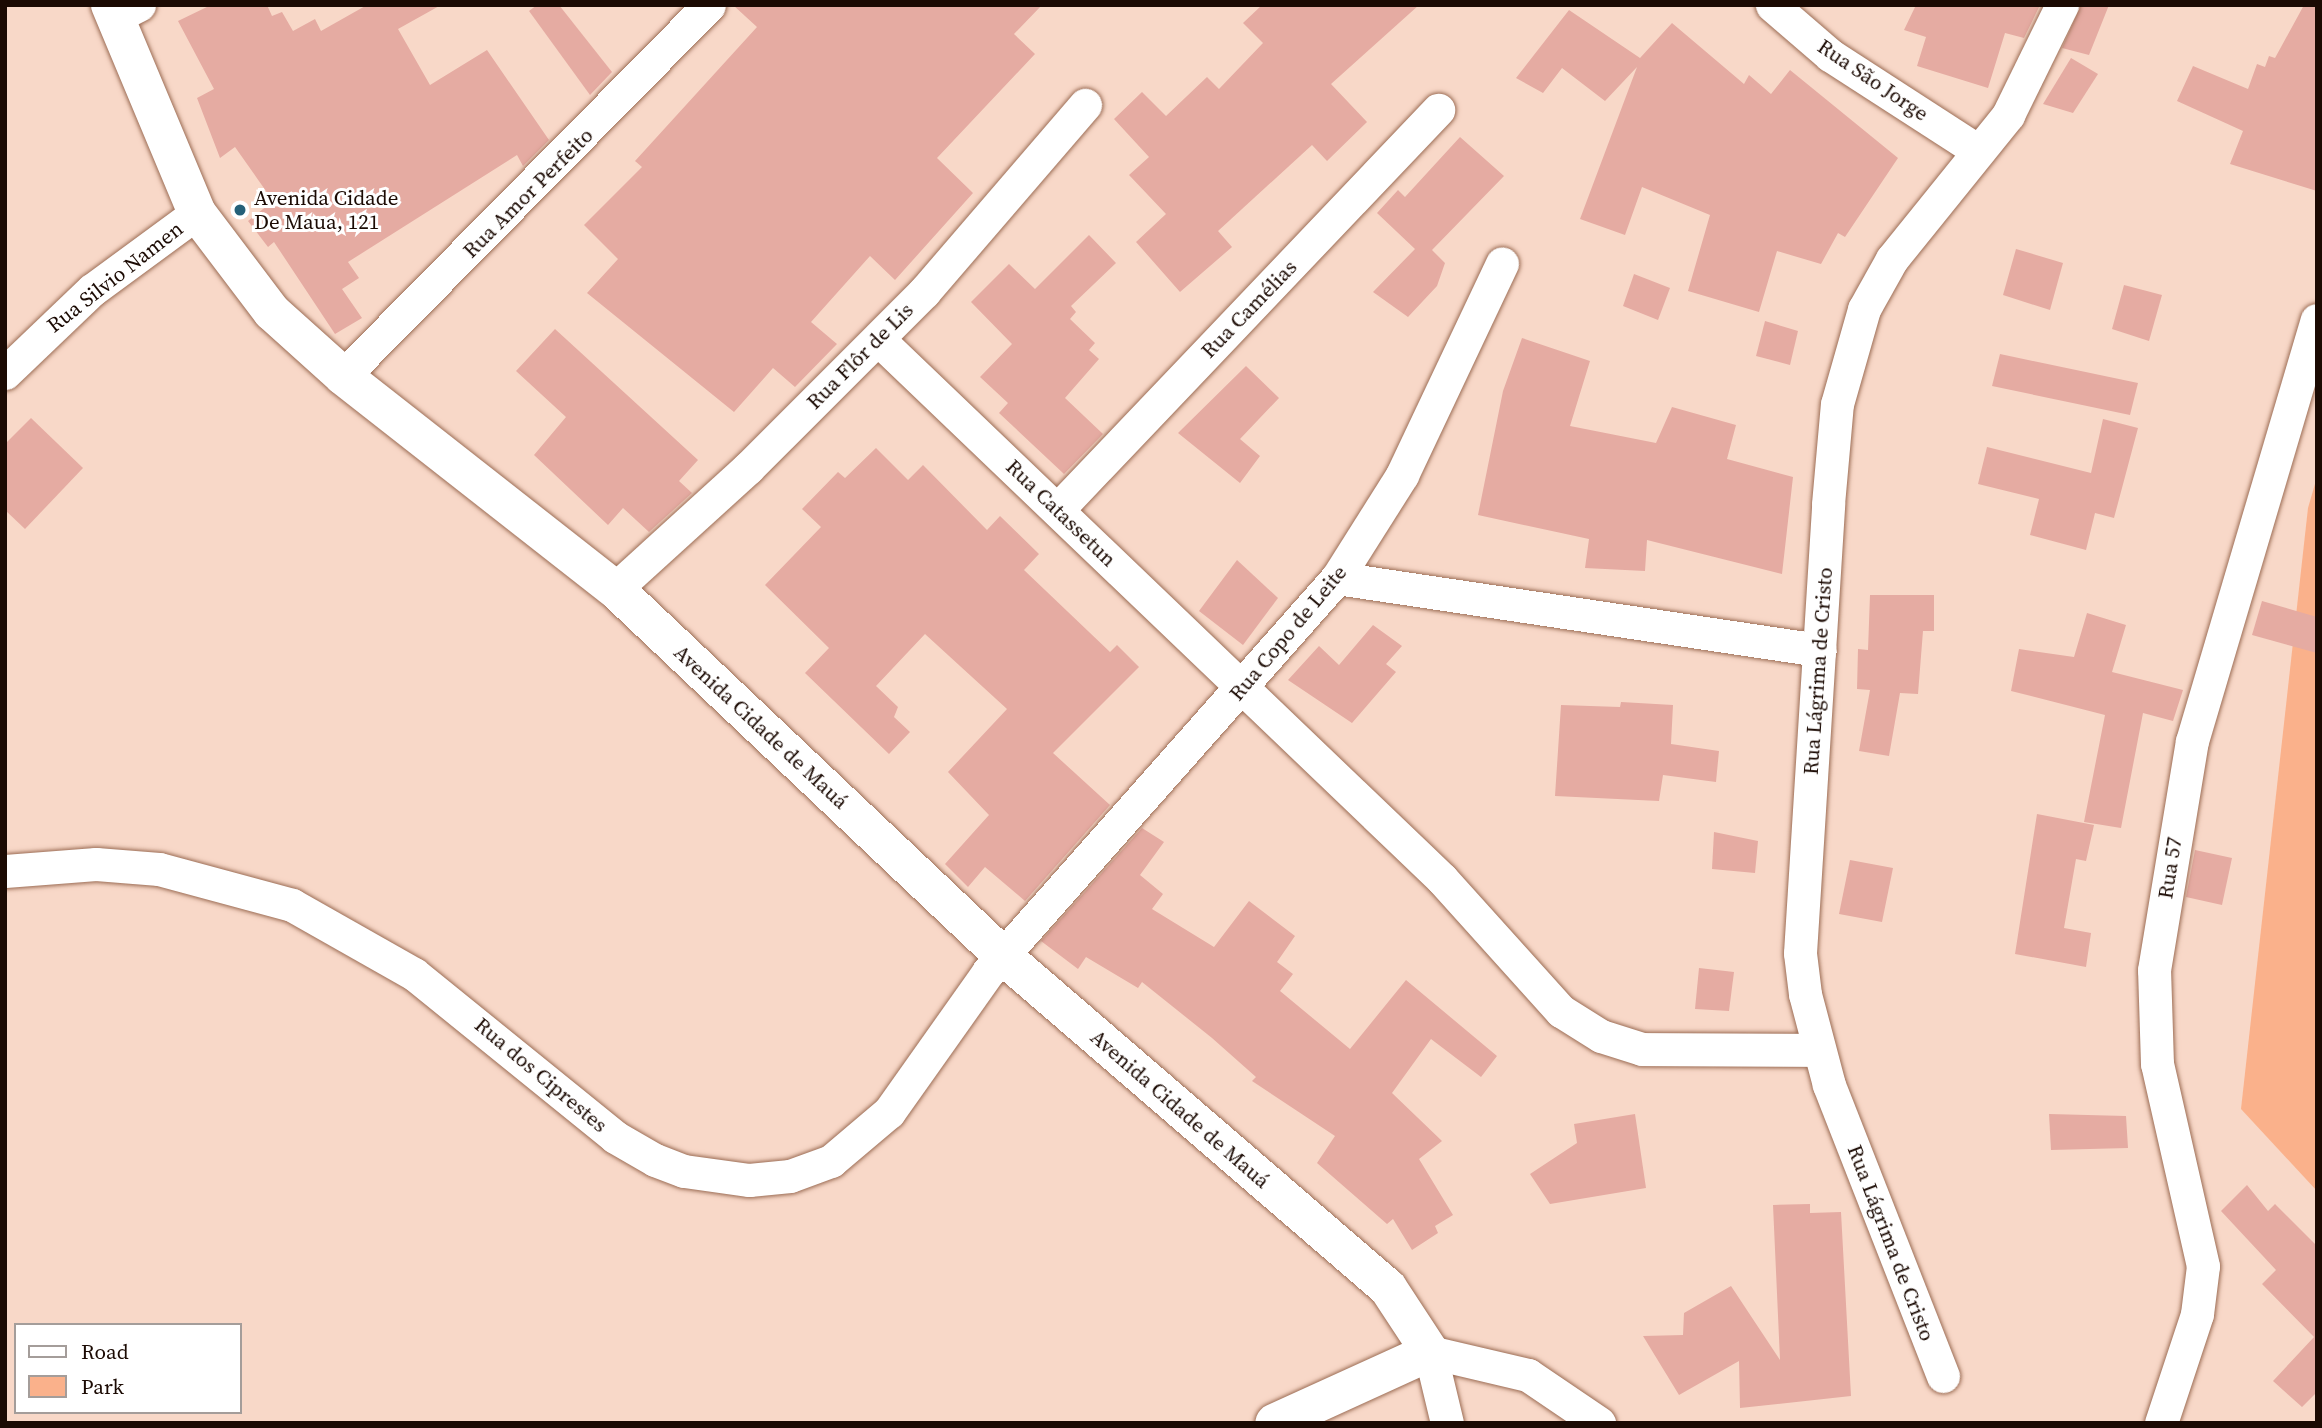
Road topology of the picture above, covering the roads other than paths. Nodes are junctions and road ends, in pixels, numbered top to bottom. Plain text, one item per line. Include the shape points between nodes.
1 (709, 5) edge
2 (1772, 5) edge
3 (2062, 5) edge
4 (122, 9) edge
5 (1085, 105) dead end
6 (1438, 110) dead end
7 (1977, 150) junction
8 (197, 213) junction
9 (1502, 263) dead end
10 (2317, 320) edge
11 (877, 339) junction
12 (5, 373) edge
13 (343, 376) junction
14 (1059, 508) junction
15 (1337, 578) junction
16 (615, 589) junction
17 (1820, 650) junction
18 (1240, 692) junction
19 (5, 871) edge
20 (1003, 956) junction
21 (1819, 1050) junction
22 (1430, 1352) junction
23 (1943, 1376) dead end
24 (1274, 1423) edge
25 (1447, 1423) edge
26 (1599, 1423) edge
27 (2161, 1423) edge

1 - 13 street, Rua Amor Perfeito
2 - 7 street, Rua São Jorge via 1830,55
3 - 7 street, Rua Lágrima de Cristo via 2036,68
4 - 8 street, Avenida Cidade de Mauá
5 - 11 street, Rua Flôr de Lis
6 - 14 street, Rua Camélias
7 - 17 street, Rua Lágrima de Cristo via 1892,259 1864,309 1837,404
8 - 12 street, Rua Silvio Namen via 92,290
8 - 13 street, Avenida Cidade de Mauá via 272,312
9 - 15 street, Rua Copo de Leite via 1402,475
10 - 27 street, Rua 57 via 2192,741 2154,970 2157,1064 2203,1266 2197,1314
11 - 14 street, Rua Catassetun
11 - 16 street, Rua Flôr de Lis
13 - 16 street, Avenida Cidade de Mauá
14 - 18 street, Rua Catassetun
15 - 17 street
15 - 18 street, Rua Copo de Leite
16 - 20 street, Avenida Cidade de Mauá
17 - 21 street, Rua Lágrima de Cristo via 1800,953
18 - 20 street, Rua Copo de Leite
18 - 21 street, Rua Catassetun via 1442,879 1560,1011 1601,1036 1642,1049
19 - 20 street, Rua dos Ciprestes via 96,864 159,869 292,905 414,974 615,1137 684,1171 720,1178 790,1176 831,1161 861,1139 889,1112
20 - 22 street, Avenida Cidade de Mauá via 1388,1287
21 - 23 street, Rua Lágrima de Cristo
22 - 24 street
22 - 25 street, Avenida Cidade de Mauá
22 - 26 street via 1528,1375

